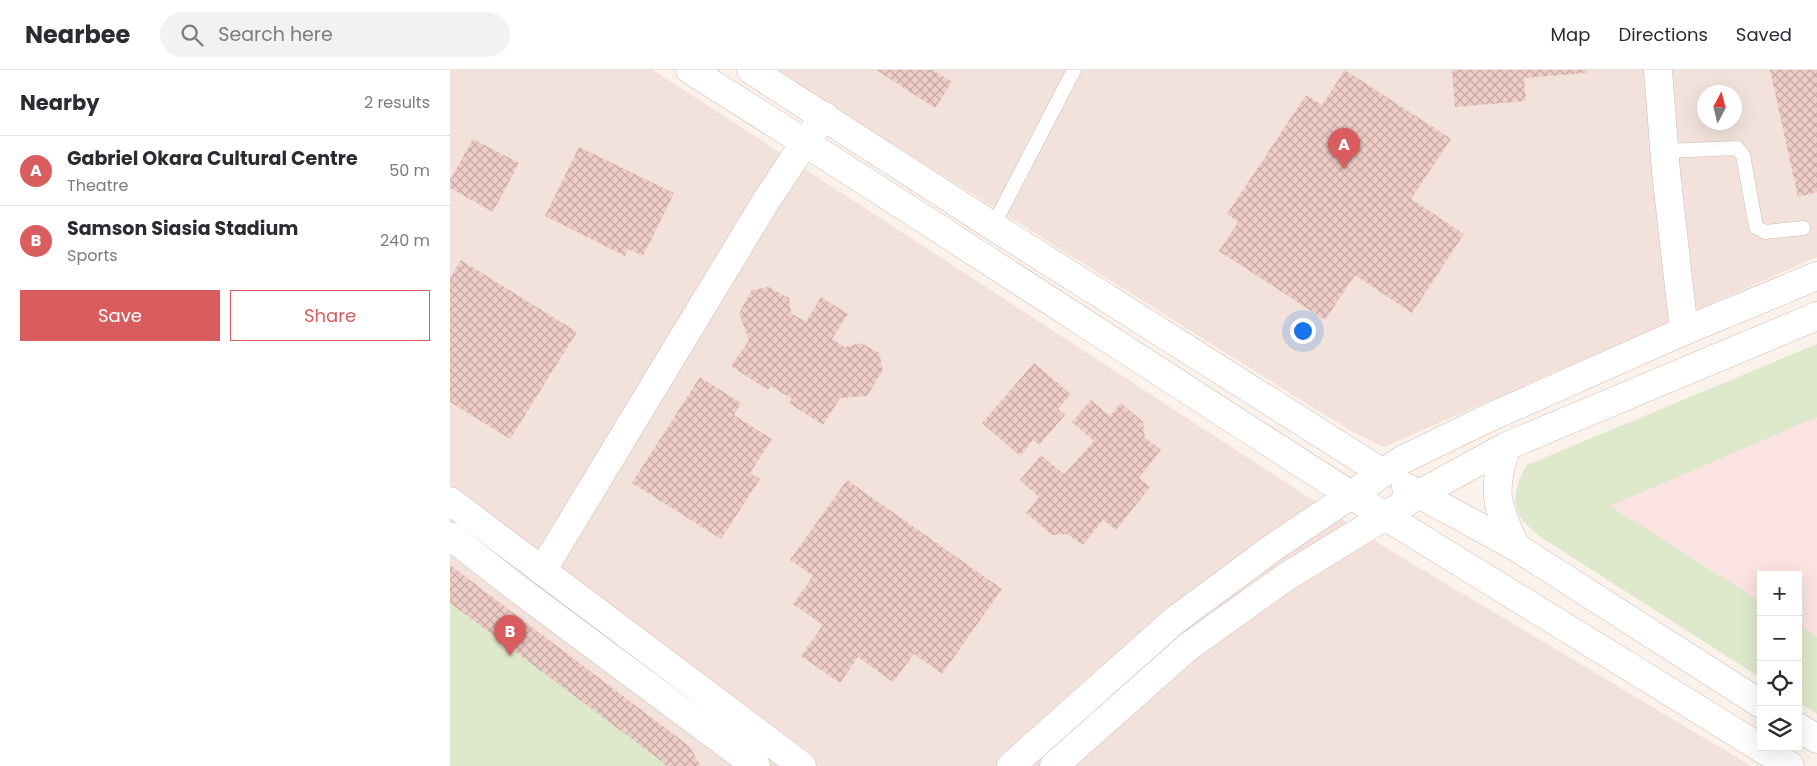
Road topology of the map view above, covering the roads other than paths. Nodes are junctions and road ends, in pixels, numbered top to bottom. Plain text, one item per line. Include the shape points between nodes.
1 (690, 70) edge
2 (752, 70) edge
3 (1074, 70) edge
4 (1658, 70) edge
5 (825, 116) junction
6 (805, 142) junction
7 (1665, 151) junction
8 (993, 226) junction
9 (1802, 228) dead end
10 (1817, 276) edge
11 (1817, 316) edge
12 (1684, 331) junction
13 (1507, 446) junction
14 (1383, 473) junction
15 (1419, 494) junction
16 (1351, 495) junction
17 (450, 502) edge
18 (1385, 516) junction
19 (450, 536) edge
20 (1516, 546) junction
21 (542, 571) junction
22 (1757, 701) edge
23 (1802, 730) edge
24 (1817, 739) edge
25 (756, 766) edge
26 (802, 766) edge
27 (1011, 766) edge
28 (1054, 766) edge
29 (1790, 766) edge

1 - 6 street
2 - 5 street
3 - 8 lane
4 - 7 street
5 - 6 street
5 - 8 street
6 - 16 street
6 - 21 street
7 - 9 lane via 1737,148 1743,155 1756,227 1765,232
7 - 12 street
8 - 14 street
10 - 12 street
11 - 13 street
12 - 14 street via 1486,419 1402,460
13 - 15 street
13 - 20 street via 1499,468 1496,492 1502,518
14 - 15 street
14 - 16 street
15 - 18 street
15 - 20 street
16 - 18 street
16 - 27 street via 1175,620
17 - 21 street
18 - 28 street via 1286,577 1188,647
18 - 29 street
19 - 25 street
20 - 22 street
21 - 26 street
23 - 24 street

